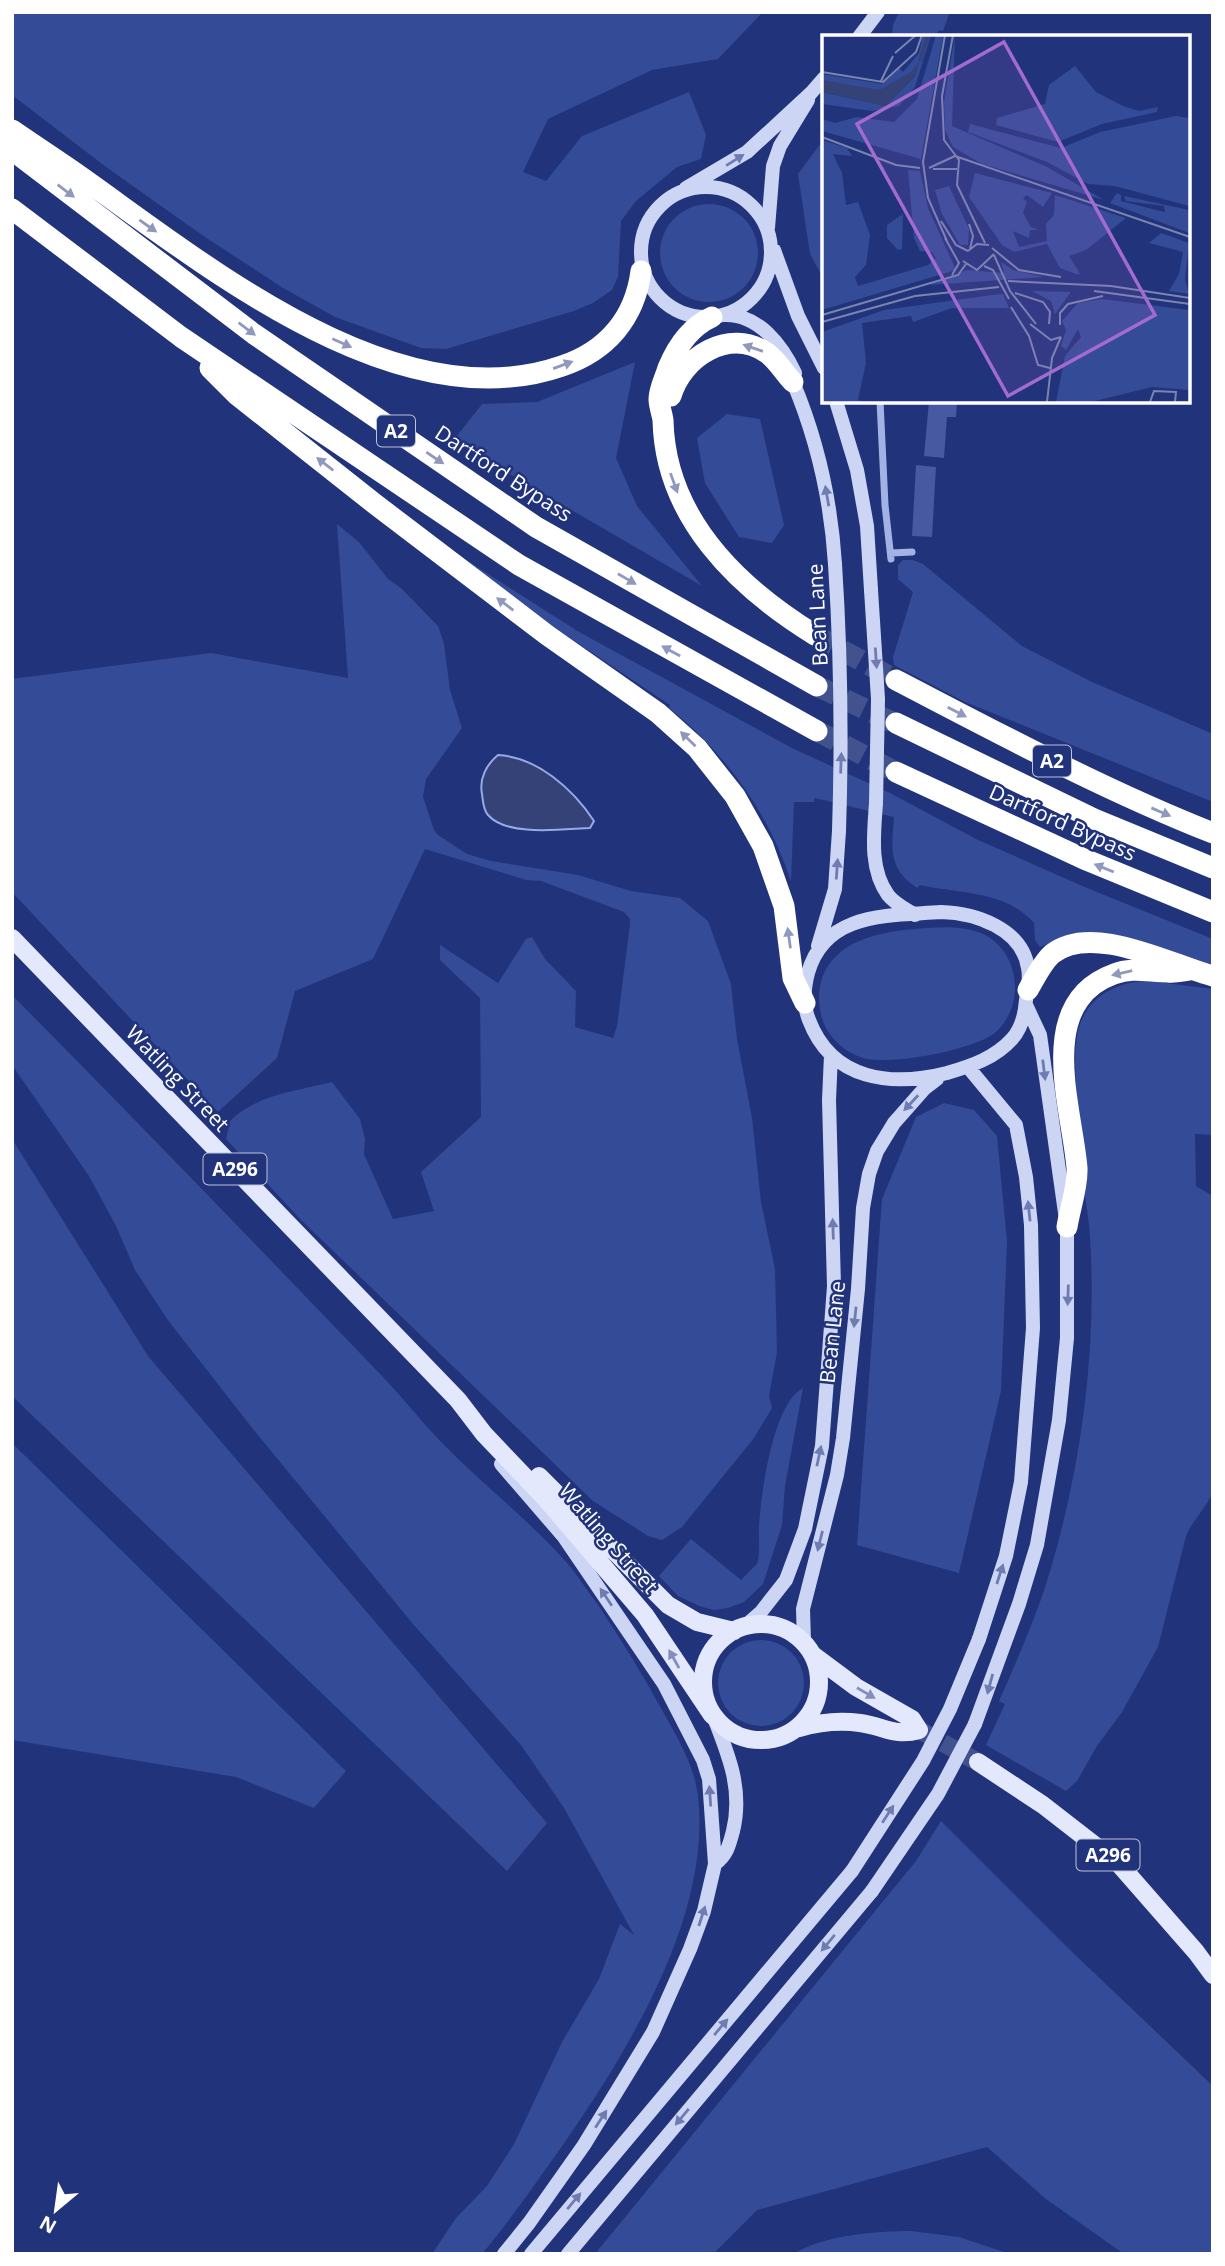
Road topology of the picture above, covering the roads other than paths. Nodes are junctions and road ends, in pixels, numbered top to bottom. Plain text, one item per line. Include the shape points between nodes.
1 (878, 12) edge
2 (861, 35) edge
3 (822, 80) edge
4 (811, 93) junction
5 (12, 130) edge
6 (12, 150) edge
7 (676, 194) junction
8 (12, 209) edge
9 (769, 235) junction
10 (641, 271) junction
11 (719, 316) junction
12 (181, 337) junction
13 (822, 364) edge
14 (793, 382) junction
15 (836, 402) edge
16 (880, 402) edge
17 (663, 416) junction
18 (912, 552) dead end
19 (815, 635) tunnel mouth
20 (896, 680) tunnel mouth
21 (817, 686) tunnel mouth
22 (895, 723) tunnel mouth
23 (817, 732) tunnel mouth
24 (896, 772) tunnel mouth
25 (1213, 832) edge
26 (1213, 868) edge
27 (1213, 912) edge
28 (915, 915) junction
29 (12, 938) edge
30 (815, 953) junction
31 (1189, 970) junction
32 (1213, 976) edge
33 (1027, 997) junction
34 (805, 1003) junction
35 (831, 1055) junction
36 (968, 1067) junction
37 (1067, 1227) junction
38 (458, 1400) junction
39 (740, 1629) junction
40 (808, 1649) junction
41 (713, 1716) junction
42 (799, 1728) junction
43 (978, 1762) tunnel mouth
44 (715, 1864) junction
45 (1213, 1975) edge
46 (504, 2254) edge
47 (531, 2254) edge
48 (568, 2254) edge

1 - 2 main road
3 - 4 main road
7 -> 4 main road via 747,152
4 - 9 main road via 773,166
5 -> 10 highway via 286,315 360,351 428,371 504,377 574,361 601,347 617,330 636,298
6 -> 21 highway, Dartford Bypass / A2 via 254,334 536,527
7 - 9 main road via 716,187 729,190 753,205
7 - 10 main road via 647,223
8 - 12 highway, A2
9 - 11 main road via 772,255 765,282 748,302
9 - 13 main road via 798,316
10 - 11 main road via 674,309 699,317
11 - 14 main road, Bean Lane via 742,317 772,337 792,366
11 - 17 highway via 694,327 674,356 659,400
23 -> 12 highway, A2 via 519,565
34 -> 12 highway via 793,978 784,906 763,846 735,796 697,748 658,713 515,611 268,421
14 -> 17 highway via 763,351 742,344 721,345 686,367
30 -> 14 main road, Bean Lane, bridge via 835,889 841,662 825,484
15 -> 28 main road, bridge via 858,471 867,526 878,699 875,857 891,898
16 - 18 street via 891,556
17 -> 19 highway via 671,476 702,537 746,584
20 -> 25 highway, A2 via 1054,761
22 - 26 highway, Dartford Bypass / A2 via 1094,819
27 -> 24 highway, Dartford Bypass via 1084,859
28 - 30 main road via 858,922 831,936
28 - 33 main road via 963,913 996,925 1024,957
29 - 38 main road, Watling Street / A296
30 - 34 main road
31 - 32 highway
31 - 33 highway via 1120,947 1078,943 1050,956
31 -> 37 highway via 1115,974 1086,993 1073,1010 1063,1062 1077,1172
33 - 36 main road via 1020,1026 1011,1040
33 -> 37 main road via 1040,1035
34 - 35 main road via 811,1027
35 - 36 main road via 856,1072 884,1080 922,1079
39 -> 35 main road, Bean Lane via 761,1612 786,1580 805,1529 822,1446 834,1286
36 -> 40 main road, Bean Lane via 924,1089 890,1129 869,1174 842,1438 803,1609
47 -> 36 main road, bridge via 852,1871 923,1760 979,1639 1006,1556 1021,1482 1033,1328 1031,1225 1016,1125
37 -> 48 main road, bridge via 1067,1338 1059,1420 1037,1545 975,1724 944,1783 872,1891
38 - 39 main road, Watling Street / A296 via 478,1414 668,1605 697,1622
41 -> 38 main road, Watling Street / A296 via 645,1615
44 -> 38 main road via 709,1779 664,1684 564,1537 473,1434
39 - 40 main road via 777,1626
39 - 41 main road via 714,1647 702,1672
40 - 42 main road via 820,1674 819,1694 812,1713
40 -> 42 main road via 856,1687 912,1719 919,1730 904,1734 839,1721
41 - 42 main road via 743,1739 762,1742
41 - 44 main road via 729,1755 737,1793 726,1855
43 - 45 main road, A296 via 1119,1864
46 -> 44 main road via 584,2146 653,2032 690,1950

